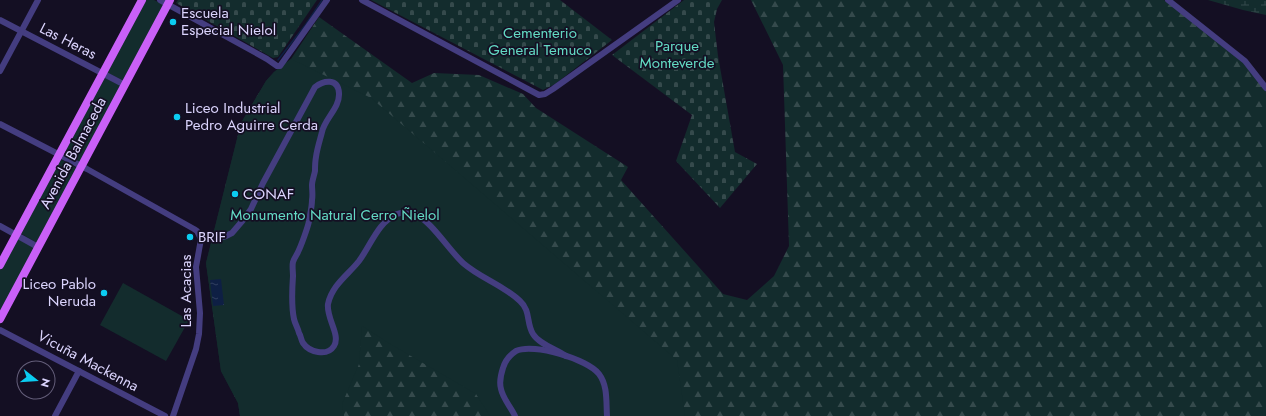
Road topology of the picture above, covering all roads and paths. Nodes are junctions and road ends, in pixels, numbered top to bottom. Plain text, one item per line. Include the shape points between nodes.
1 (38, 0) edge
2 (142, 0) edge
3 (160, 0) edge
4 (327, 0) edge
5 (362, 0) edge
6 (678, 0) edge
7 (1168, 0) edge
8 (169, 2) edge
9 (0, 20) edge
10 (21, 31) junction
11 (0, 70) edge
12 (103, 73) junction
13 (125, 85) junction
14 (1266, 88) edge
15 (0, 124) edge
16 (59, 155) junction
17 (81, 167) junction
18 (0, 226) edge
19 (16, 235) junction
20 (200, 235) junction
21 (38, 247) junction
22 (0, 265) edge
23 (0, 319) edge
24 (0, 330) edge
25 (566, 356) junction
26 (79, 371) junction
27 (55, 416) edge
28 (165, 416) edge
29 (173, 416) edge
30 (515, 416) edge
31 (606, 416) edge

1 - 10 street
2 - 12 main road, Avenida Balmaceda
3 - 8 street
4 - 8 street via 280,66
5 - 6 street via 539,94 545,94
7 - 14 street via 1245,61
8 - 13 main road, Avenida Balmaceda
9 - 10 street, Las Heras
10 - 11 street
10 - 12 street, Las Heras
12 - 13 street, Las Heras
12 - 16 main road, Avenida Balmaceda
13 - 17 main road, Avenida Balmaceda
15 - 16 street
16 - 17 street
16 - 19 main road, Avenida Balmaceda
17 - 20 street via 194,229
17 - 21 main road, Avenida Balmaceda
18 - 19 street
19 - 21 street
19 - 22 main road, Avenida Balmaceda
20 - 25 street via 219,238 232,233 251,209 315,87 321,82 330,82 335,84 339,91 339,99 322,130 316,156 309,224 293,262 294,319 303,342 313,351 322,352 333,348 336,337 329,318 328,306 333,290 360,260 386,221 406,212 415,214 435,230 472,271 519,300 525,306 533,333
20 - 29 street, Las Acacias via 196,267 199,334
21 - 23 main road, Avenida Balmaceda
24 - 26 street, Vicuña Mackenna
25 - 30 street via 532,348 516,351 510,356 500,375 500,388
25 - 31 street via 588,365 599,375 606,394
26 - 27 street
26 - 28 street, Vicuña Mackenna

